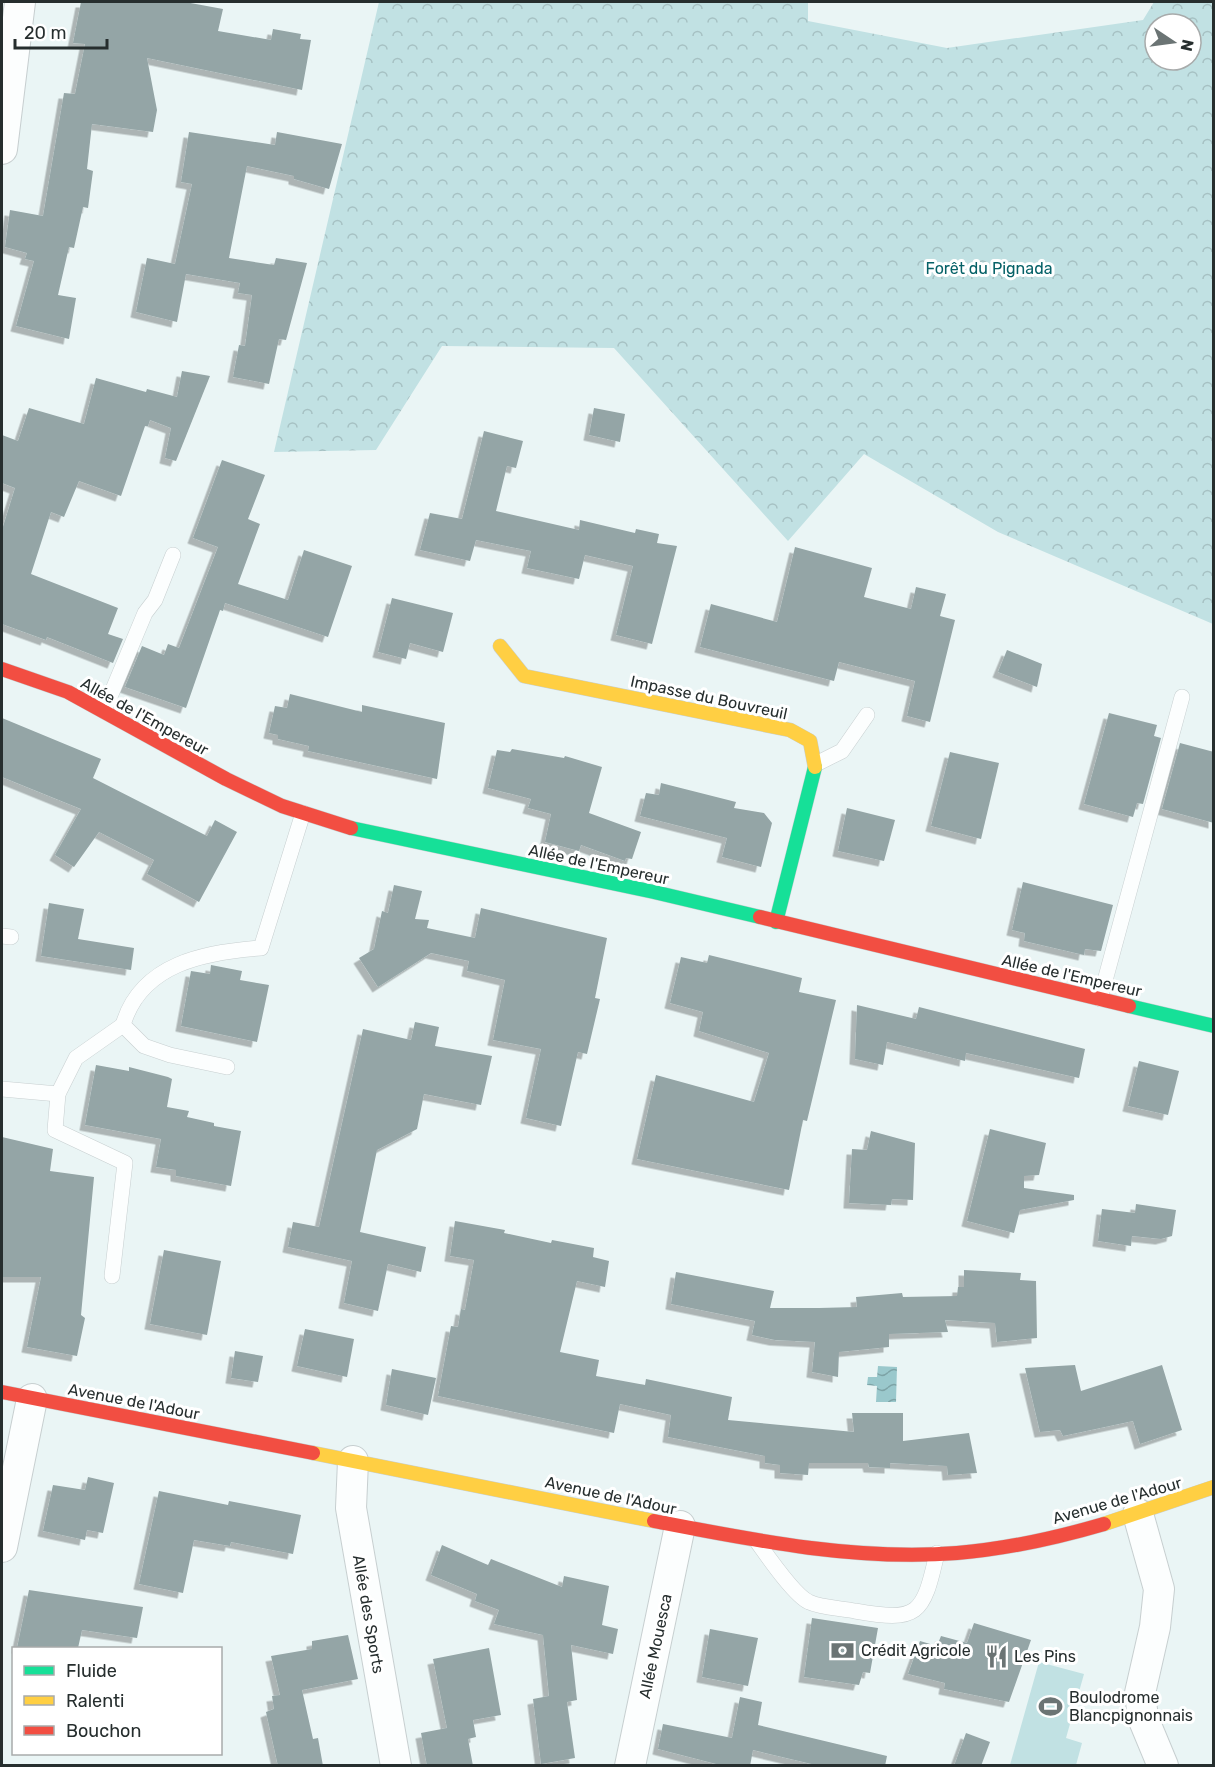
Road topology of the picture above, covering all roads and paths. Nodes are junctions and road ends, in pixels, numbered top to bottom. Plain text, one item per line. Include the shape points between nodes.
1 (20, 2) edge
2 (2, 149) edge
3 (172, 555) dead end
4 (500, 646) dead end
5 (2, 669) edge
6 (1182, 697) dead end
7 (104, 711) junction
8 (867, 715) dead end
9 (816, 764) junction
10 (303, 813) junction
11 (776, 922) junction
12 (1101, 999) junction
13 (123, 1025) junction
14 (1214, 1026) edge
15 (227, 1067) dead end
16 (2, 1089) edge
17 (58, 1094) junction
18 (112, 1276) dead end
19 (2, 1392) edge
20 (33, 1399) junction
21 (353, 1461) junction
22 (1214, 1487) edge
23 (1138, 1514) junction
24 (680, 1526) junction
25 (754, 1538) junction
26 (2, 1547) edge
27 (937, 1553) junction
28 (396, 1766) edge
29 (630, 1766) edge
30 (1163, 1766) edge

1 - 2 street
3 - 7 lane
4 - 9 street, Impasse du Bouvreuil via 524,676 790,730 810,741
5 - 7 street, Allée de l'Empereur via 68,692
6 - 12 lane
7 - 10 street, Allée de l'Empereur via 226,779
8 - 9 lane via 842,751
9 - 11 street
10 - 11 street, Allée de l'Empereur via 392,838 654,892
10 - 13 lane via 261,948 217,951 183,961 148,983 128,1007
11 - 12 street, Allée de l'Empereur
12 - 14 street, Allée de l'Empereur
13 - 15 lane via 144,1046
13 - 17 lane via 76,1058
16 - 17 lane
17 - 18 lane via 56,1130 125,1163
19 - 20 street, Avenue de l'Adour
20 - 21 street, Avenue de l'Adour
20 - 26 street
21 - 24 street, Avenue de l'Adour
21 - 28 street, Allée des Sports via 351,1508
22 - 23 street, Avenue de l'Adour
23 - 27 street, Avenue de l'Adour via 1009,1545
23 - 30 street via 1159,1589 1140,1693 1143,1718
24 - 25 street, Avenue de l'Adour
24 - 29 street, Allée Mouesca
25 - 27 street, Avenue de l'Adour via 862,1551
25 - 27 lane via 808,1602 893,1617 913,1613 923,1600

